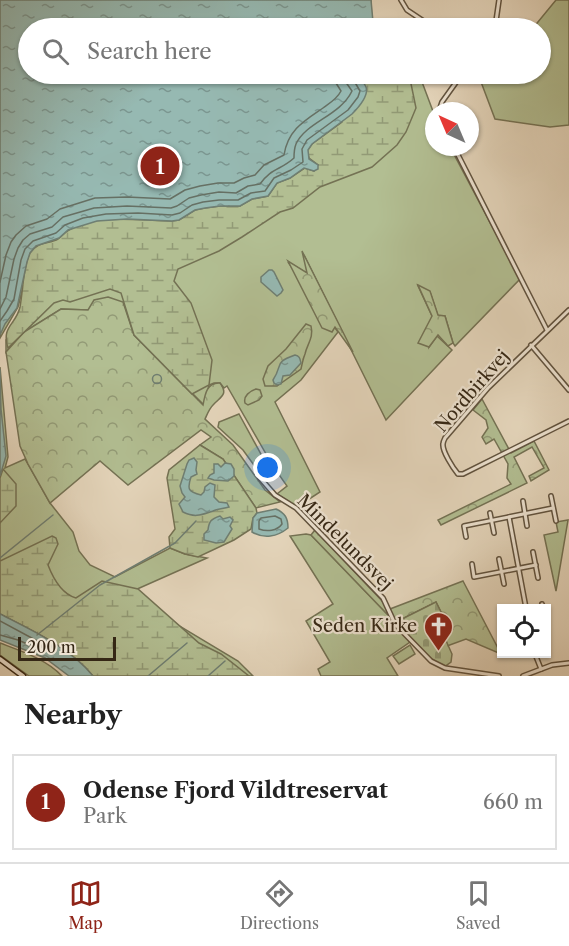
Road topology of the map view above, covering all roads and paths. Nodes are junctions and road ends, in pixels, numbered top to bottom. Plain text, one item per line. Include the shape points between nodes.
1 (401, 0) edge
2 (498, 0) edge
3 (419, 18) edge
4 (496, 18) edge
5 (456, 84) edge
6 (442, 102) edge
7 (459, 156) edge
8 (569, 310) edge
9 (547, 330) junction
10 (531, 345) junction
11 (569, 390) edge
12 (569, 421) edge
13 (259, 475) dead end
14 (551, 496) dead end
15 (523, 501) dead end
16 (553, 508) junction
17 (490, 513) dead end
18 (525, 514) junction
19 (508, 518) junction
20 (492, 521) junction
21 (556, 521) dead end
22 (527, 526) dead end
23 (494, 533) dead end
24 (466, 537) dead end
25 (533, 552) dead end
26 (499, 559) dead end
27 (472, 564) dead end
28 (536, 565) junction
29 (518, 568) junction
30 (502, 572) junction
31 (538, 578) dead end
32 (504, 584) dead end
33 (525, 604) edge
34 (537, 658) edge
35 (0, 659) edge
36 (569, 663) edge
37 (541, 669) junction
38 (23, 676) edge
39 (497, 676) edge
40 (523, 676) edge

1 - 3 street
2 - 4 street
5 - 6 street
7 - 9 street
8 - 9 street
9 - 10 street
10 - 11 street
10 - 12 street, Nordbirkvej via 445,438 448,459 458,474 463,474
13 - 39 street, Mindelundsvej via 382,598 395,624 431,661 444,669
14 - 16 street
15 - 18 street
16 - 18 street
16 - 21 street
17 - 20 street
18 - 19 street
18 - 22 street
19 - 20 street
19 - 29 street
20 - 23 street
20 - 24 street via 464,526
25 - 28 street
26 - 30 street
27 - 30 street via 474,577
28 - 29 street
28 - 31 street
29 - 30 street
29 - 33 street
30 - 32 street
34 - 37 street
35 - 38 street
36 - 37 street
37 - 40 street

